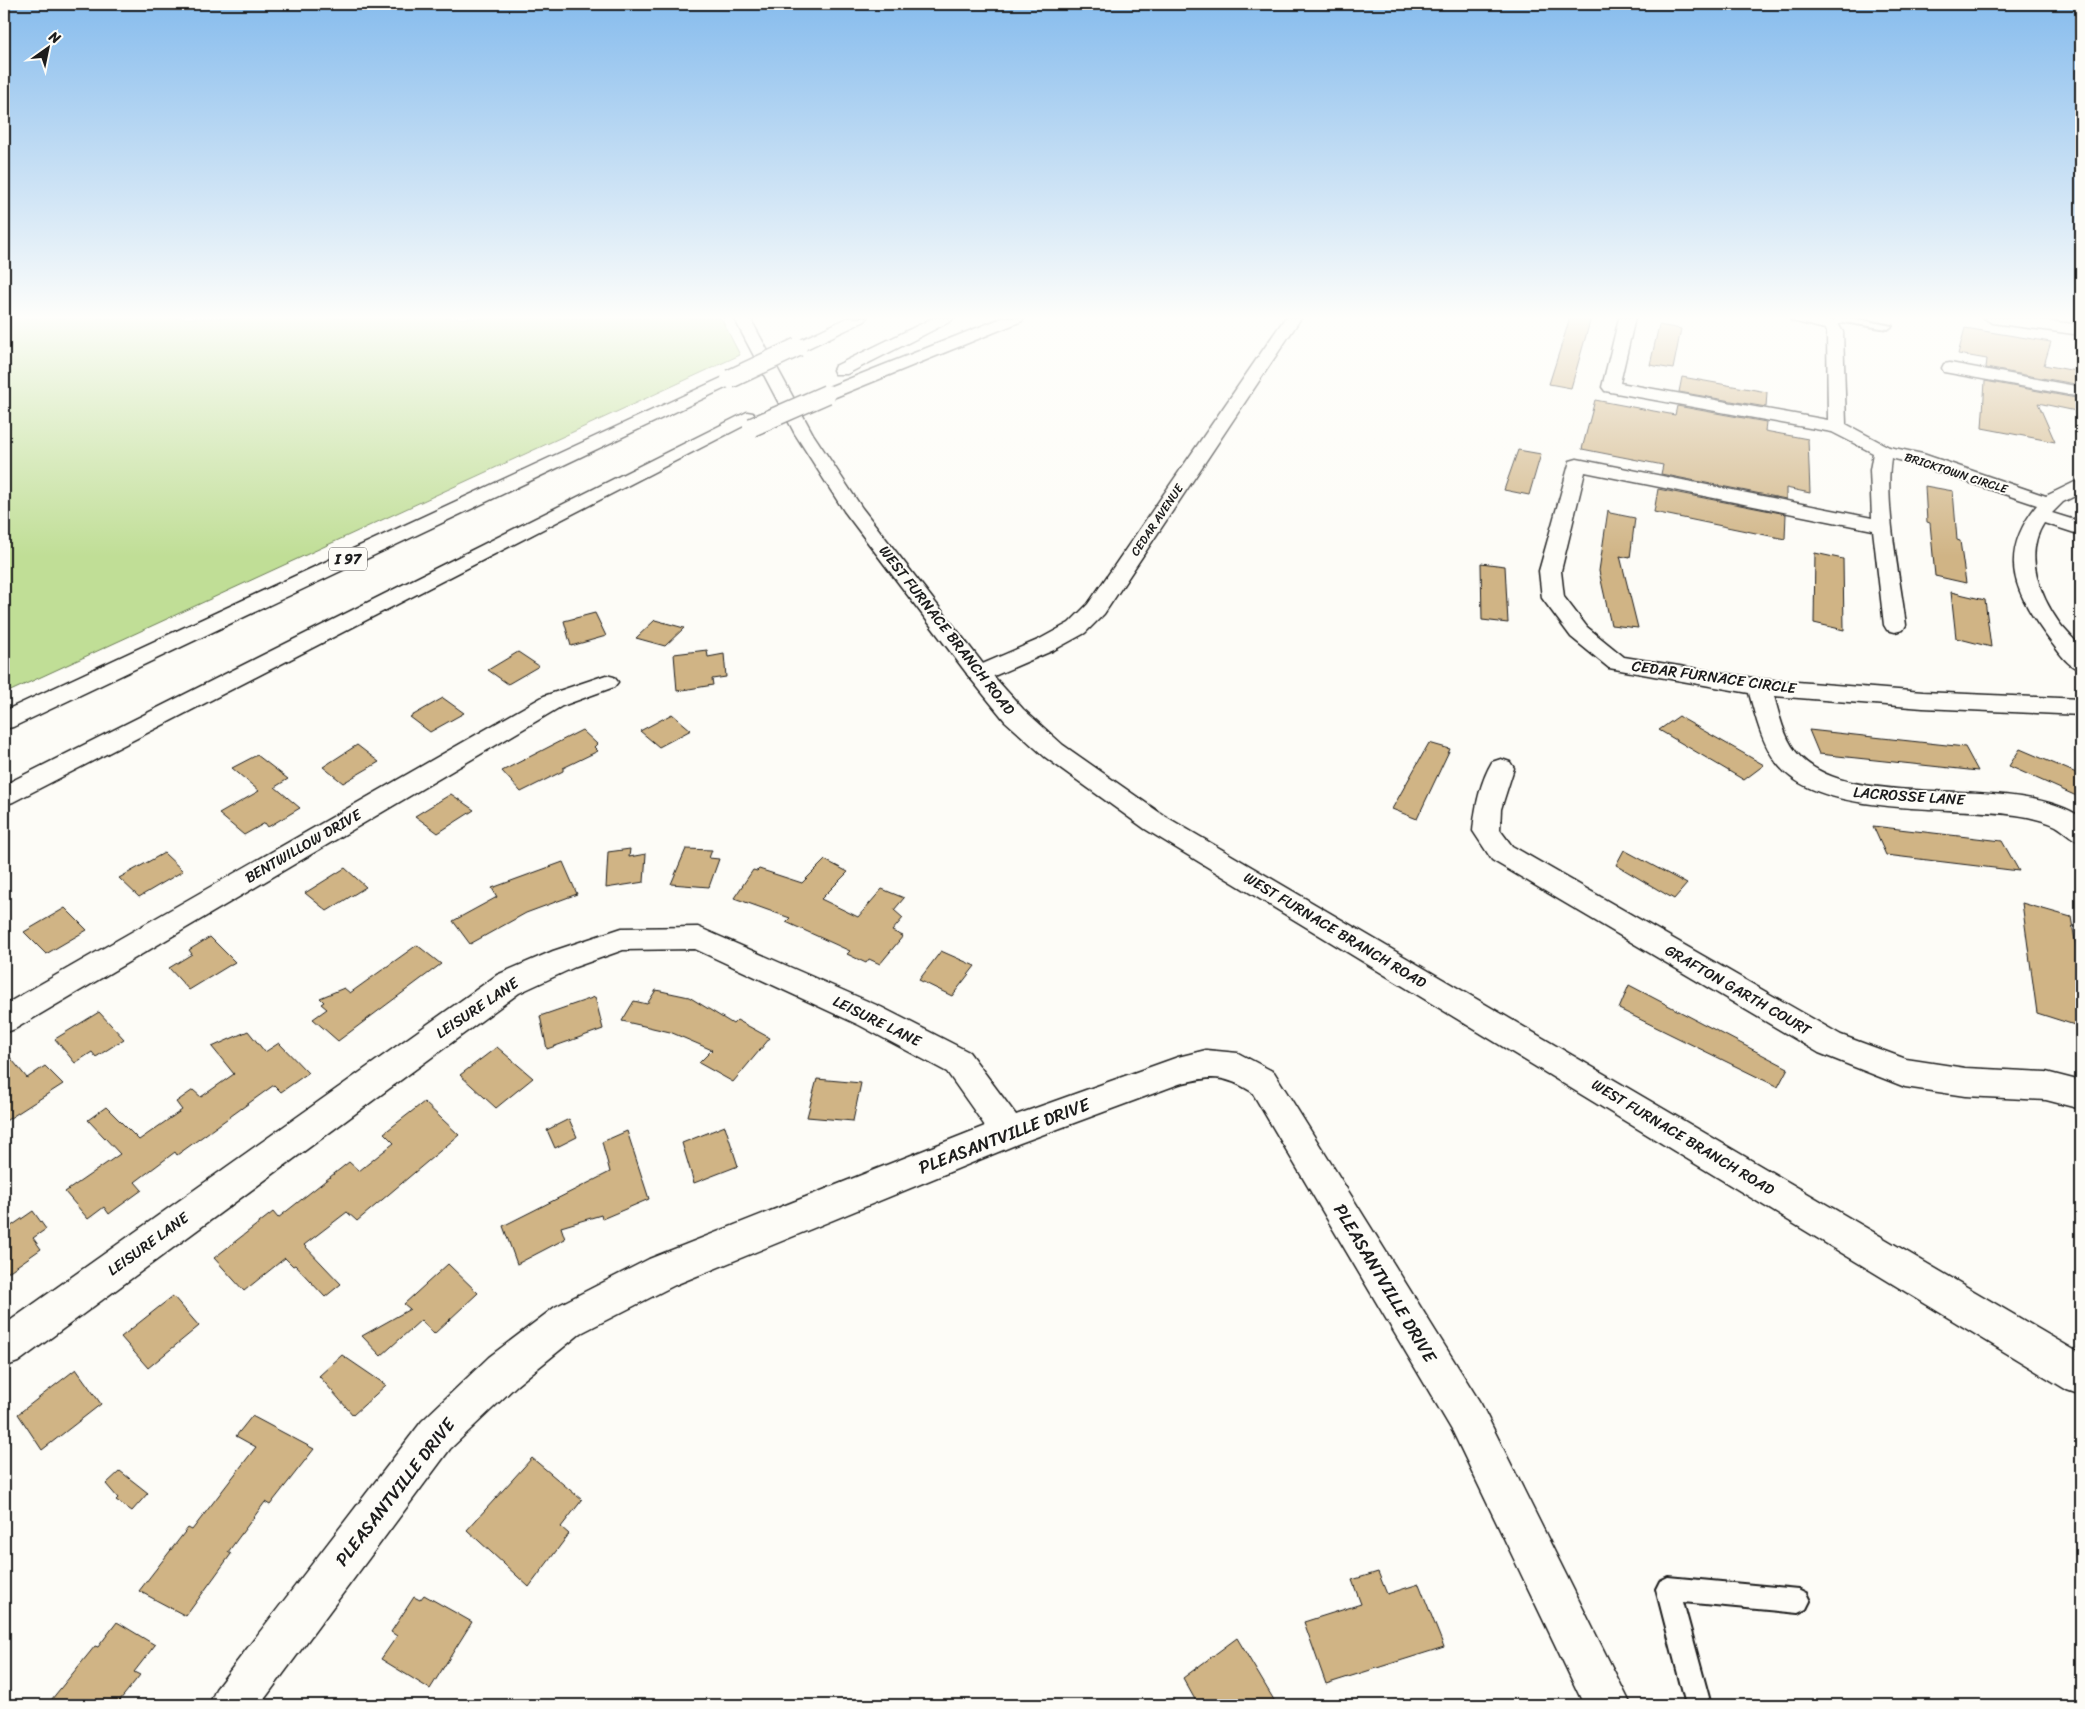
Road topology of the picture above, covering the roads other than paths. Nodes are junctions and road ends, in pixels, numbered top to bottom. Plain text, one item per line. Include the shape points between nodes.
1 (690, 398) edge
2 (785, 398) edge
3 (802, 398) edge
4 (1239, 398) edge
5 (1672, 398) edge
6 (1837, 398) edge
7 (1838, 427) junction
8 (1883, 451) junction
9 (2081, 485) edge
10 (2081, 504) edge
11 (2049, 505) junction
12 (1883, 526) junction
13 (2081, 529) edge
14 (1895, 625) dead end
15 (2081, 663) edge
16 (979, 674) junction
17 (606, 682) dead end
18 (1758, 686) junction
19 (2081, 707) edge
20 (4, 722) edge
21 (1501, 768) dead end
22 (7, 794) edge
23 (2081, 832) edge
24 (4, 1020) edge
25 (2081, 1095) edge
26 (1009, 1132) junction
27 (4, 1348) edge
28 (2081, 1376) edge
29 (1798, 1601) dead end
30 (232, 1705) edge
31 (1608, 1705) edge
32 (1698, 1705) edge

1 - 20 main road, I 97, bridge
2 - 16 main road, WEST FURNACE BRANCH ROAD via 854,511
3 - 22 main road, bridge
4 - 16 main road, CEDAR AVENUE via 1096,609 1077,628
5 - 7 main road, BRICKTOWN CIRCLE
6 - 7 main road
7 - 8 main road, BRICKTOWN CIRCLE
8 - 11 main road, BRICKTOWN CIRCLE via 1916,458
8 - 12 main road via 1880,470
9 - 11 main road
10 - 11 main road
11 - 13 main road
11 - 15 main road via 2031,526 2023,554 2026,582 2039,610
12 - 14 main road
12 - 18 main road, CEDAR FURNACE CIRCLE via 1577,465 1550,571 1554,598 1579,632 1617,663
16 - 28 main road, WEST FURNACE BRANCH ROAD via 1014,715 1054,751 1154,822
17 - 24 main road, BENTWILLOW DRIVE via 553,700
18 - 19 main road, CEDAR FURNACE CIRCLE via 1923,700
18 - 23 main road, LACROSSE LANE via 1778,744 1794,766 1823,785 1852,793 1994,802 2035,809 2061,817
21 - 25 main road, GRAFTON GARTH COURT via 1488,809 1486,831 1502,853 1830,1044 1905,1073 1965,1082 2046,1086
26 - 27 main road, LEISURE LANE via 958,1062 870,1016 698,938 622,939 564,959 508,984
26 - 30 main road, PLEASANTVILLE DRIVE via 662,1272 568,1320 502,1371 436,1435
26 - 31 main road, PLEASANTVILLE DRIVE via 1178,1070 1206,1064 1238,1068 1263,1082 1467,1418
29 - 32 lane via 1668,1589

